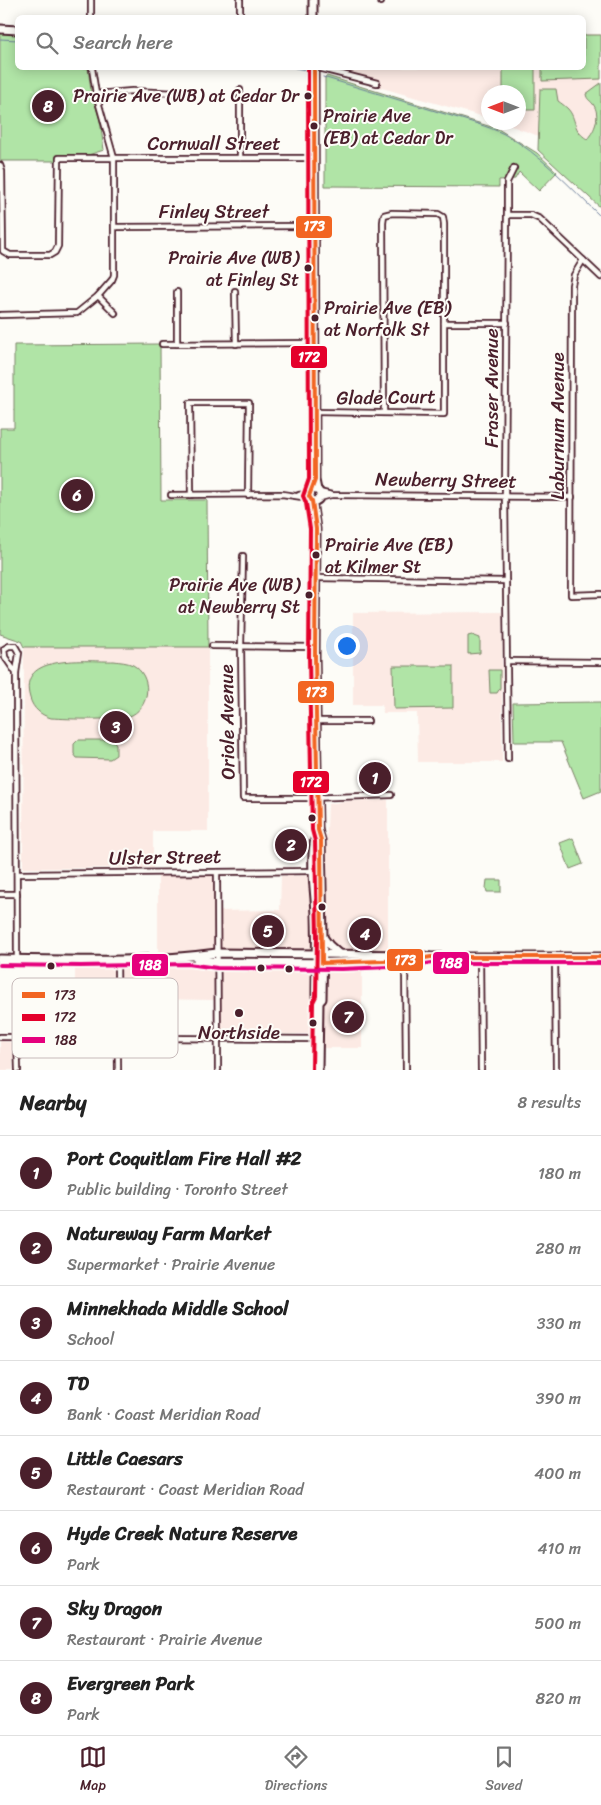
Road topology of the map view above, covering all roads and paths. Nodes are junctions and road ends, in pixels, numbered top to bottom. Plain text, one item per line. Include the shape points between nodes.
1 (91, 0) edge
2 (240, 0) edge
3 (313, 0) edge
4 (91, 15) edge
5 (240, 15) edge
6 (313, 15) edge
7 (0, 29) edge
8 (15, 30) edge
9 (92, 70) edge
10 (316, 70) edge
11 (324, 70) edge
12 (377, 84) dead end
13 (240, 90) dead end
14 (177, 93) dead end
15 (96, 94) junction
16 (114, 158) junction
17 (240, 158) junction
18 (314, 158) junction
19 (0, 165) edge
20 (514, 168) dead end
21 (507, 215) junction
22 (314, 226) junction
23 (115, 227) junction
24 (582, 260) junction
25 (601, 277) edge
26 (235, 291) dead end
27 (177, 292) dead end
28 (98, 296) junction
29 (115, 313) dead end
30 (0, 315) edge
31 (444, 323) junction
32 (507, 323) junction
33 (314, 343) junction
34 (162, 344) dead end
35 (177, 344) junction
36 (236, 344) junction
37 (314, 412) junction
38 (384, 413) junction
39 (171, 495) dead end
40 (191, 495) junction
41 (248, 495) junction
42 (315, 495) junction
43 (505, 497) junction
44 (572, 497) junction
45 (243, 556) dead end
46 (316, 578) junction
47 (506, 581) junction
48 (601, 594) edge
49 (212, 646) dead end
50 (241, 646) junction
51 (315, 646) junction
52 (506, 661) junction
53 (601, 662) edge
54 (16, 673) junction
55 (317, 720) junction
56 (368, 720) dead end
57 (508, 759) dead end
58 (391, 795) dead end
59 (318, 797) junction
60 (318, 830) junction
61 (314, 871) junction
62 (217, 872) junction
63 (17, 874) junction
64 (0, 894) edge
65 (17, 894) junction
66 (323, 937) junction
67 (217, 954) junction
68 (319, 954) junction
69 (339, 954) junction
70 (405, 957) junction
71 (480, 957) junction
72 (555, 957) junction
73 (601, 957) edge
74 (188, 958) junction
75 (0, 959) edge
76 (18, 959) junction
77 (117, 959) junction
78 (217, 962) junction
79 (319, 963) junction
80 (117, 978) edge
81 (178, 1038) edge
82 (218, 1038) junction
83 (318, 1039) junction
84 (218, 1070) edge
85 (318, 1070) edge
86 (406, 1070) edge
87 (481, 1070) edge
88 (556, 1070) edge

1 - 4 street
2 - 5 street
3 - 6 main road
7 - 8 main road
9 - 15 street
10 - 18 main road
11 - 12 street
13 - 17 street
14 - 15 street via 132,91
15 - 16 street
16 - 17 street, Cornwall Street
16 - 19 street, Cornwall Street via 58,158 58,246 50,254 10,255 3,252
16 - 23 street
17 - 18 street, Cornwall Street
18 - 22 main road
20 - 21 street, Fraser Avenue via 507,182
21 - 24 street via 538,217
21 - 32 street, Fraser Avenue
22 - 23 street, Finley Street
22 - 33 main road
23 - 28 street via 114,275
24 - 25 street
24 - 44 street, Laburnum Avenue via 572,285
26 - 36 street
27 - 35 street
28 - 29 street
28 - 30 street via 82,311 73,314
31 - 32 street
31 - 38 street, Glade Court via 444,414
31 - 38 street, Glade Court via 442,217 438,214 392,213 384,216
32 - 43 street, Fraser Avenue
33 - 36 street
33 - 37 main road
34 - 35 street
35 - 36 street
37 - 38 street, Glade Court
37 - 42 main road
39 - 40 street, Newberry Street
40 - 41 street, Newberry Street
40 - 41 street via 190,403 249,403
41 - 42 street, Newberry Street
42 - 43 street, Newberry Street
42 - 46 main road
43 - 44 street, Newberry Street
43 - 47 street, Fraser Avenue
44 - 48 street, Laburnum Avenue via 572,595
45 - 50 street, Oriole Avenue
46 - 47 street
46 - 51 main road
47 - 52 street, Fraser Avenue
49 - 50 street
50 - 51 street
50 - 59 street, Oriole Avenue via 244,798
51 - 55 main road
52 - 53 street
52 - 57 street, Fraser Avenue
54 - 54 street via 18,651 15,646 8,646 4,655
54 - 63 street
55 - 56 street
55 - 59 main road
58 - 59 street
59 - 60 main road
60 - 61 main road via 314,840
60 - 66 main road via 321,840
61 - 62 street, Ulster Street
61 - 68 main road
62 - 63 street, Ulster Street
62 - 67 street
63 - 65 street
64 - 65 street
65 - 76 street
66 - 68 main road
66 - 69 main road
67 - 68 main road
67 - 74 main road
67 - 78 street
68 - 69 main road
68 - 79 main road
69 - 70 main road
70 - 71 main road
70 - 79 main road
70 - 86 street
71 - 72 main road
71 - 87 street
72 - 73 main road
72 - 88 street
74 - 77 main road
74 - 78 main road
75 - 76 main road
76 - 77 main road
77 - 80 street
78 - 79 main road
78 - 82 street
79 - 83 main road via 316,998 319,1002
81 - 82 street
82 - 83 street
82 - 84 street
83 - 85 main road

